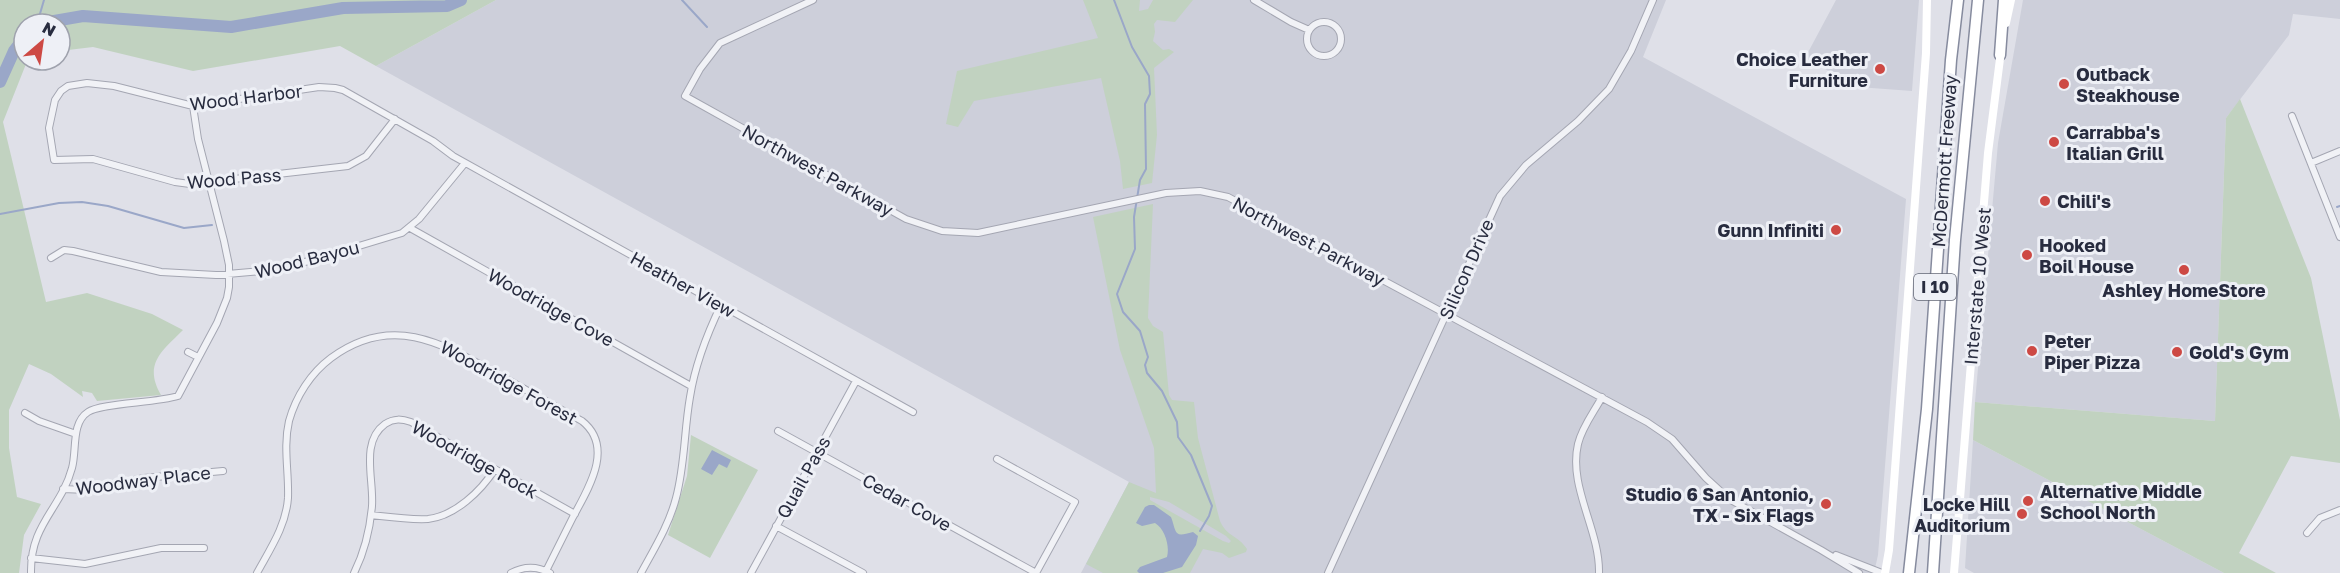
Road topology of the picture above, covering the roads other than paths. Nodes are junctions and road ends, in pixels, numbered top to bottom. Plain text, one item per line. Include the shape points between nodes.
1 (813, 0) edge
2 (1254, 0) edge
3 (1653, 0) edge
4 (1927, 0) edge
5 (1958, 0) edge
6 (1978, 0) edge
7 (2004, 0) edge
8 (2011, 0) edge
9 (1309, 30) junction
10 (2001, 55) junction
11 (193, 106) junction
12 (2292, 116) dead end
13 (395, 119) junction
14 (2340, 151) edge
15 (453, 156) joint
16 (54, 160) joint
17 (465, 163) junction
18 (2311, 163) junction
19 (208, 181) junction
20 (410, 228) junction
21 (2340, 237) edge
22 (51, 258) dead end
23 (229, 275) junction
24 (721, 305) junction
25 (1446, 314) junction
26 (188, 352) dead end
27 (198, 357) junction
28 (856, 381) junction
29 (692, 386) junction
30 (1602, 398) junction
31 (913, 412) dead end
32 (25, 413) dead end
33 (777, 431) dead end
34 (76, 434) junction
35 (816, 452) junction
36 (996, 459) dead end
37 (495, 469) junction
38 (223, 471) dead end
39 (63, 489) junction
40 (2340, 510) edge
41 (575, 514) junction
42 (371, 515) junction
43 (776, 526) junction
44 (2307, 532) dead end
45 (204, 548) dead end
46 (1821, 550) junction
47 (31, 558) junction
48 (854, 571) edge
49 (548, 572) edge
50 (31, 573) edge
51 (257, 573) edge
52 (354, 573) edge
53 (512, 573) edge
54 (641, 573) edge
55 (750, 573) edge
56 (862, 573) edge
57 (1036, 573) edge
58 (1328, 573) edge
59 (1599, 573) edge
60 (1859, 573) edge
61 (1884, 573) edge
62 (1909, 573) edge
63 (1933, 573) edge
64 (1954, 573) edge

1 - 25 street, Northwest Parkway via 720,43 686,96 906,219 942,231 978,233 1150,196 1194,191 1228,197
2 - 9 street
3 - 25 street, Silicon Drive via 1609,89 1526,165 1500,196
4 - 61 main road via 1895,471
5 - 62 highway, McDermott Freeway / I 10 via 1927,409
6 - 63 highway, McDermott Freeway / I 10 via 1954,240
7 - 10 highway
8 - 10 main road, Interstate 10 West
9 - 9 street via 1307,43 1315,54 1329,56 1340,48 1341,34 1333,23 1320,22
10 - 64 main road, Interstate 10 West via 1988,153
11 - 13 street, Wood Harbor via 325,87 343,90
11 - 16 street, Wood Harbor via 104,84 68,86 58,94 49,121
11 - 19 street
12 - 18 street
13 - 15 street, Wood Harbor
13 - 19 street, Wood Pass via 366,156 348,166
14 - 18 street
15 - 17 street, Heather View
16 - 19 street, Wood Pass via 93,159 175,182
17 - 20 street
17 - 24 street, Heather View
18 - 21 street
19 - 23 street
20 - 23 street, Wood Bayou via 309,261
20 - 29 street, Woodridge Cove
22 - 23 street, Wood Bayou via 64,250 73,250 161,272
23 - 27 street via 227,298
24 - 28 street, Heather View
24 - 29 street
25 - 30 street, Northwest Parkway
25 - 58 street, Silicon Drive
26 - 27 street
27 - 34 street via 178,396 98,407 82,417
28 - 31 street, Heather View
28 - 35 street, Quail Pass
29 - 54 street via 676,500
30 - 46 street, Northwest Parkway via 1672,439 1729,499
30 - 59 street via 1581,435 1576,462
32 - 34 street
33 - 35 street, Cedar Cove
34 - 39 street via 72,468
35 - 43 street, Quail Pass
35 - 57 street, Cedar Cove
36 - 57 street via 1075,502
37 - 41 street, Woodridge Rock
37 - 42 street via 477,492 441,516 423,519
37 - 42 street, Woodridge Rock via 411,422 390,421 380,428 370,445
38 - 39 street, Woodway Place via 144,478 87,490
39 - 47 street via 40,526
40 - 44 street via 2320,518
41 - 49 street, Woodridge Forest
41 - 51 street, Woodridge Forest via 596,465 597,442 588,426 438,342 416,336 380,337 357,343 327,362 298,399 287,433 286,510 279,533
42 - 52 street, Woodridge Rock
43 - 48 street
43 - 55 street, Quail Pass
45 - 47 street via 161,548 85,564
46 - 60 street, Northwest Parkway
46 - 61 street, Northwest Parkway
47 - 50 street
48 - 56 street
49 - 53 street via 527,568

